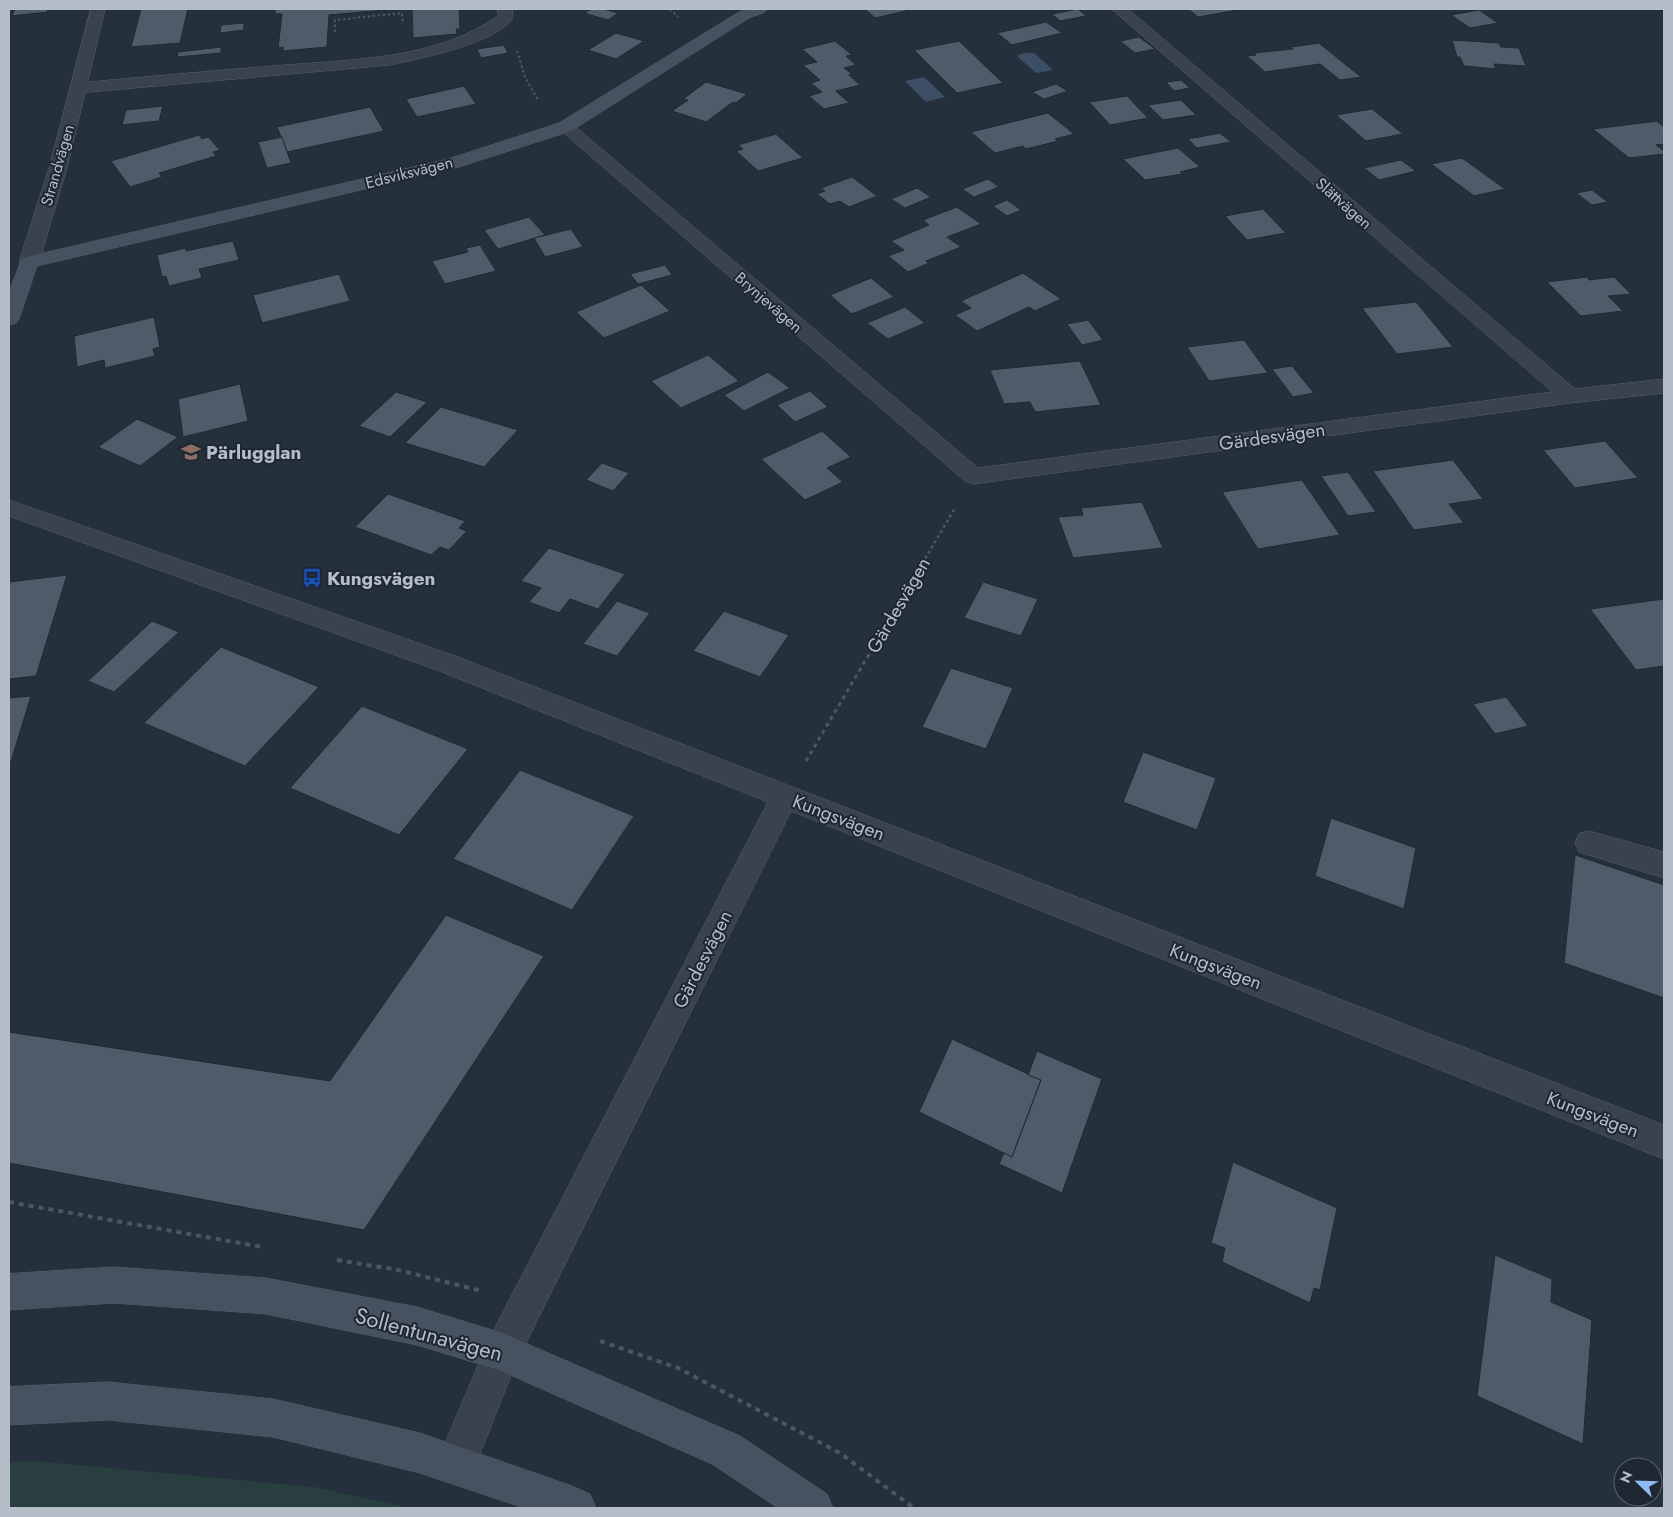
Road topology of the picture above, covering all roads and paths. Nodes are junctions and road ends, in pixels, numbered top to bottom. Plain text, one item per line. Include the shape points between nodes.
1 (98, 9) edge
2 (506, 9) edge
3 (760, 9) edge
4 (1119, 9) edge
5 (498, 24) junction
6 (78, 88) junction
7 (542, 107) dead end
8 (565, 127) junction
9 (29, 262) junction
10 (9, 319) edge
11 (1664, 386) edge
12 (1570, 396) junction
13 (973, 476) junction
14 (9, 508) edge
15 (785, 796) junction
16 (1589, 843) dead end
17 (1664, 865) edge
18 (1664, 1142) edge
19 (9, 1292) edge
20 (502, 1352) junction
21 (9, 1406) edge
22 (456, 1465) junction
23 (576, 1508) edge
24 (813, 1508) edge

1 - 6 street, Strandvägen
2 - 5 street via 506,18
3 - 8 street, Edsviksvägen via 744,15
4 - 12 street, Slättvägen
5 - 6 street via 433,51 390,60
5 - 7 path via 511,27 524,77
6 - 9 street, Strandvägen
8 - 9 street, Edsviksvägen via 452,162
8 - 13 street, Brynjevägen
9 - 10 street, Strandvägen
11 - 12 street, Gärdesvägen
12 - 13 street, Gärdesvägen
13 - 15 path, Gärdesvägen
14 - 15 street, Kungsvägen via 446,663
15 - 18 street, Kungsvägen
15 - 20 street, Gärdesvägen
16 - 17 street
19 - 20 street, Sollentunavägen via 114,1284 266,1296 417,1326
20 - 22 street, Gärdesvägen
20 - 24 street, Sollentunavägen via 726,1450
21 - 22 street via 108,1401 273,1418 420,1453
22 - 23 street

